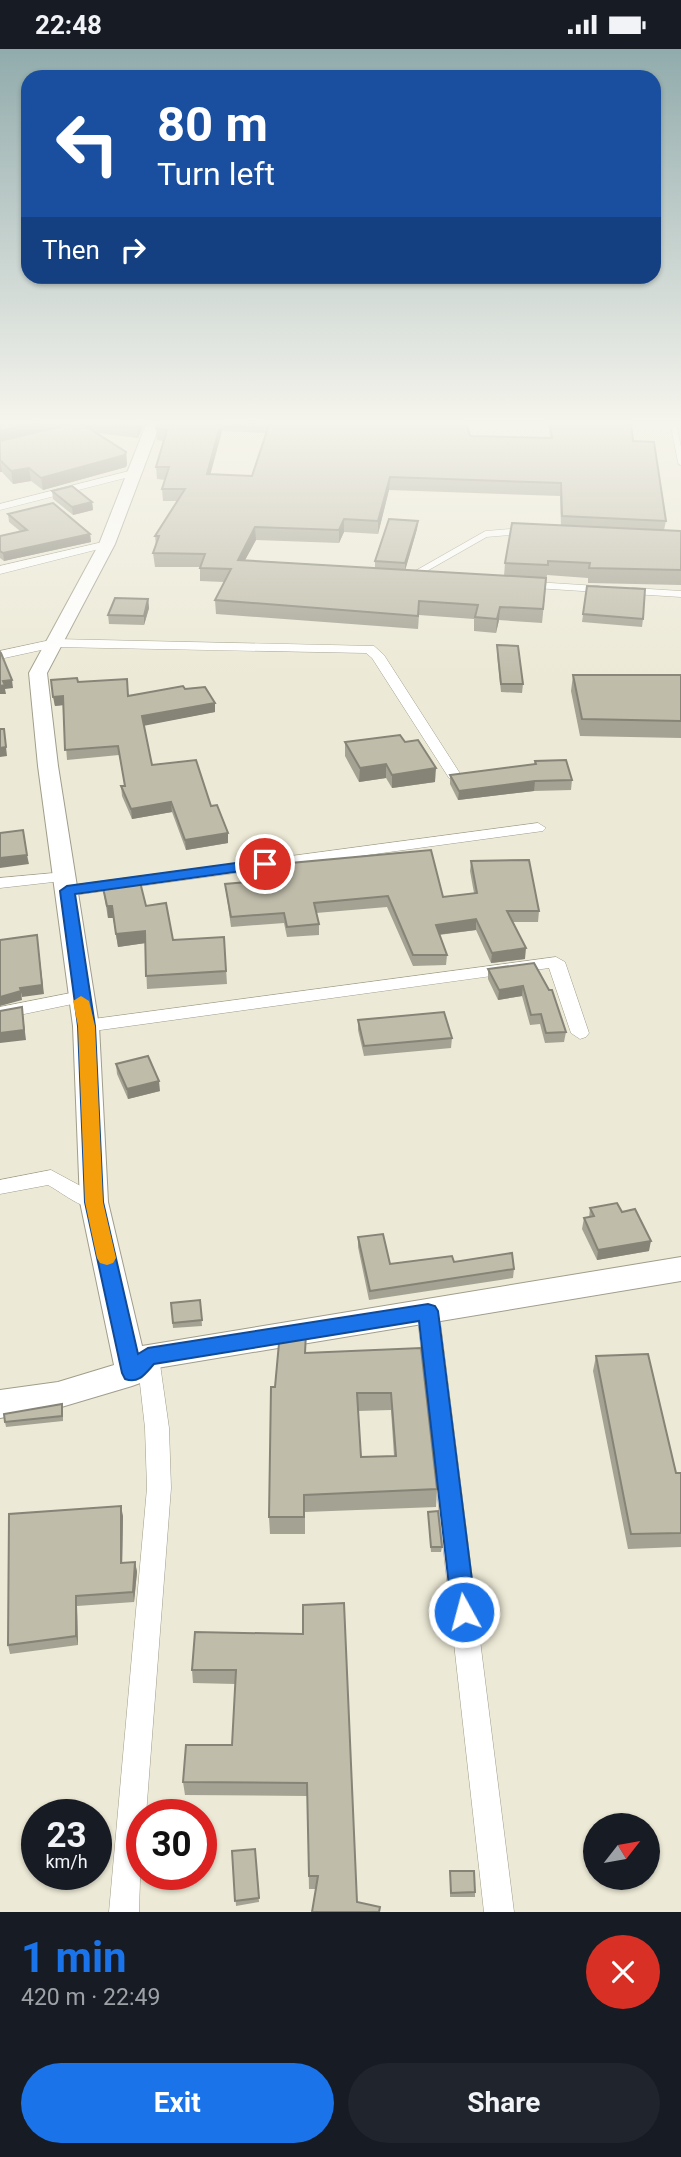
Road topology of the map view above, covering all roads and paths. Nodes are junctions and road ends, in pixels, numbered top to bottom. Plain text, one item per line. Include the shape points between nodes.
1 (120, 509) edge
2 (525, 531) edge
3 (107, 544) junction
4 (0, 570) edge
5 (424, 578) edge
6 (532, 585) edge
7 (613, 590) edge
8 (627, 591) edge
9 (681, 594) edge
10 (55, 643) junction
11 (0, 655) edge
12 (454, 775) edge
13 (538, 828) dead end
14 (0, 883) edge
15 (66, 884) junction
16 (81, 997) junction
17 (0, 1013) edge
18 (86, 1026) junction
19 (580, 1033) dead end
20 (0, 1187) edge
21 (94, 1202) junction
22 (681, 1269) edge
23 (428, 1311) junction
24 (140, 1365) junction
25 (0, 1404) edge
26 (124, 1912) edge
27 (499, 1912) edge

1 - 3 street
2 - 5 lane via 486,534 410,577
3 - 4 street
3 - 10 street
6 - 7 lane
8 - 9 lane
10 - 11 street
10 - 12 street via 369,649
10 - 15 street via 38,673
13 - 15 street
14 - 15 street
15 - 16 street
16 - 17 street
16 - 18 street
18 - 19 street via 556,962
18 - 21 street
20 - 21 street via 51,1177
21 - 24 street
22 - 23 street
23 - 24 street
23 - 27 street
24 - 25 street via 58,1395
24 - 26 street via 157,1428 159,1488

